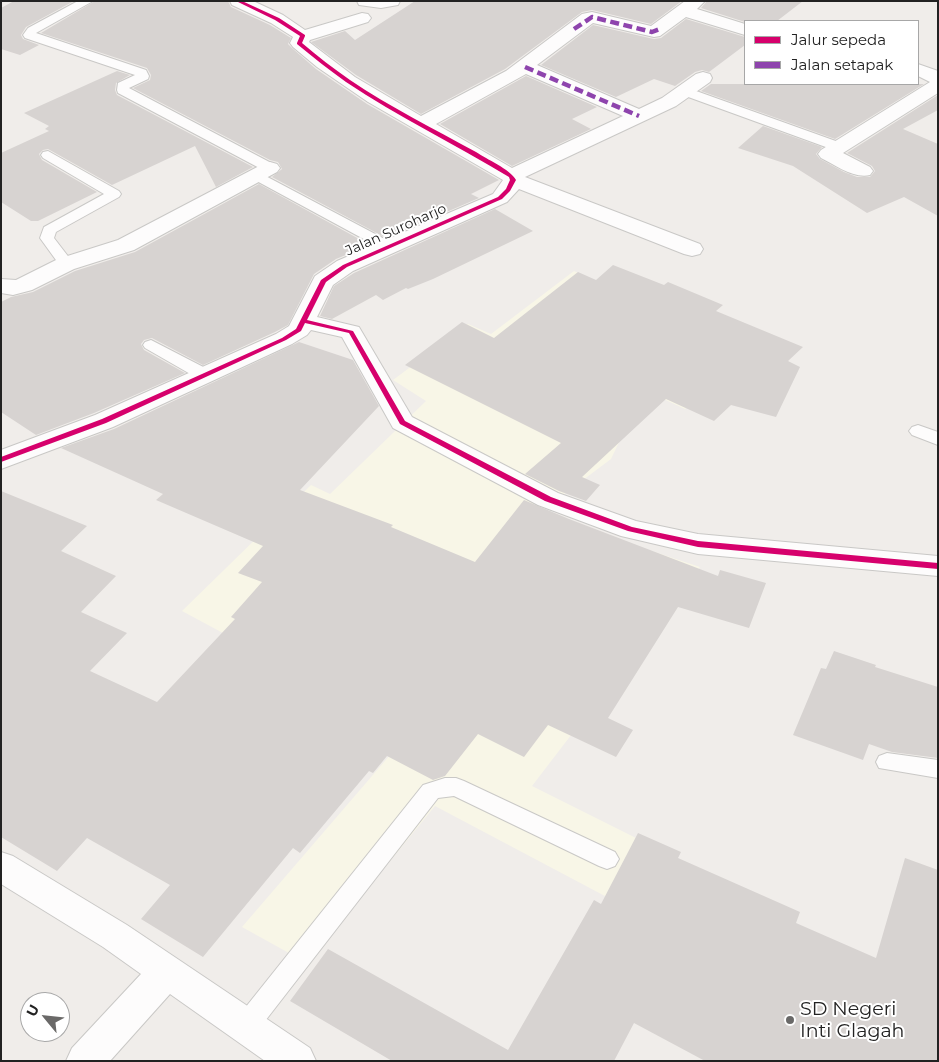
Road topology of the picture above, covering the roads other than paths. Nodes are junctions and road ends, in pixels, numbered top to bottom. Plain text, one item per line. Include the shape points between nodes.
1 (88, 1) edge
2 (238, 1) edge
3 (392, 1) edge
4 (691, 6) edge
5 (364, 10) edge
6 (744, 30) edge
7 (303, 36) junction
8 (525, 67) junction
9 (919, 70) edge
10 (703, 78) dead end
11 (938, 78) edge
12 (938, 85) edge
13 (685, 91) junction
14 (639, 116) junction
15 (422, 124) junction
16 (839, 147) junction
17 (48, 155) dead end
18 (863, 171) dead end
19 (264, 172) junction
20 (512, 178) junction
21 (390, 247) junction
22 (692, 250) dead end
23 (66, 264) junction
24 (2, 287) edge
25 (304, 320) junction
26 (151, 345) dead end
27 (205, 375) junction
28 (918, 431) dead end
29 (938, 439) edge
30 (1, 460) edge
31 (938, 566) edge
32 (887, 762) dead end
33 (938, 769) edge
34 (608, 858) dead end
35 (1, 866) edge
36 (167, 971) junction
37 (246, 1026) junction
38 (85, 1061) edge
39 (297, 1061) edge

1 - 19 lane via 29,35 142,73 143,76 123,86 122,90
2 - 7 street via 277,19
3 - 5 street
4 - 6 street
4 - 8 street via 652,32 588,18
5 - 7 street
7 - 15 street via 299,43 314,56 364,92
8 - 14 street
8 - 15 street
9 - 11 street
10 - 13 street
12 - 16 street
13 - 14 street
13 - 16 lane
14 - 20 street
15 - 20 street
16 - 18 street via 828,154
17 - 23 lane via 114,194 49,230 47,238
19 - 21 lane
19 - 23 street via 126,245
20 - 21 street, Jalan Suroharjo via 508,190 500,198
20 - 22 street
21 - 25 street, Jalan Suroharjo via 345,266 323,281
23 - 24 street via 24,285
25 - 27 street, Jalan Suroharjo via 299,330 284,339
25 - 31 street via 351,332 402,422 548,499 631,529 698,544
26 - 27 lane
27 - 30 street, Jalan Suroharjo via 104,421
28 - 29 lane
32 - 33 lane
34 - 37 lane via 456,787 431,791
35 - 36 street
36 - 37 street
36 - 38 street
37 - 39 street

